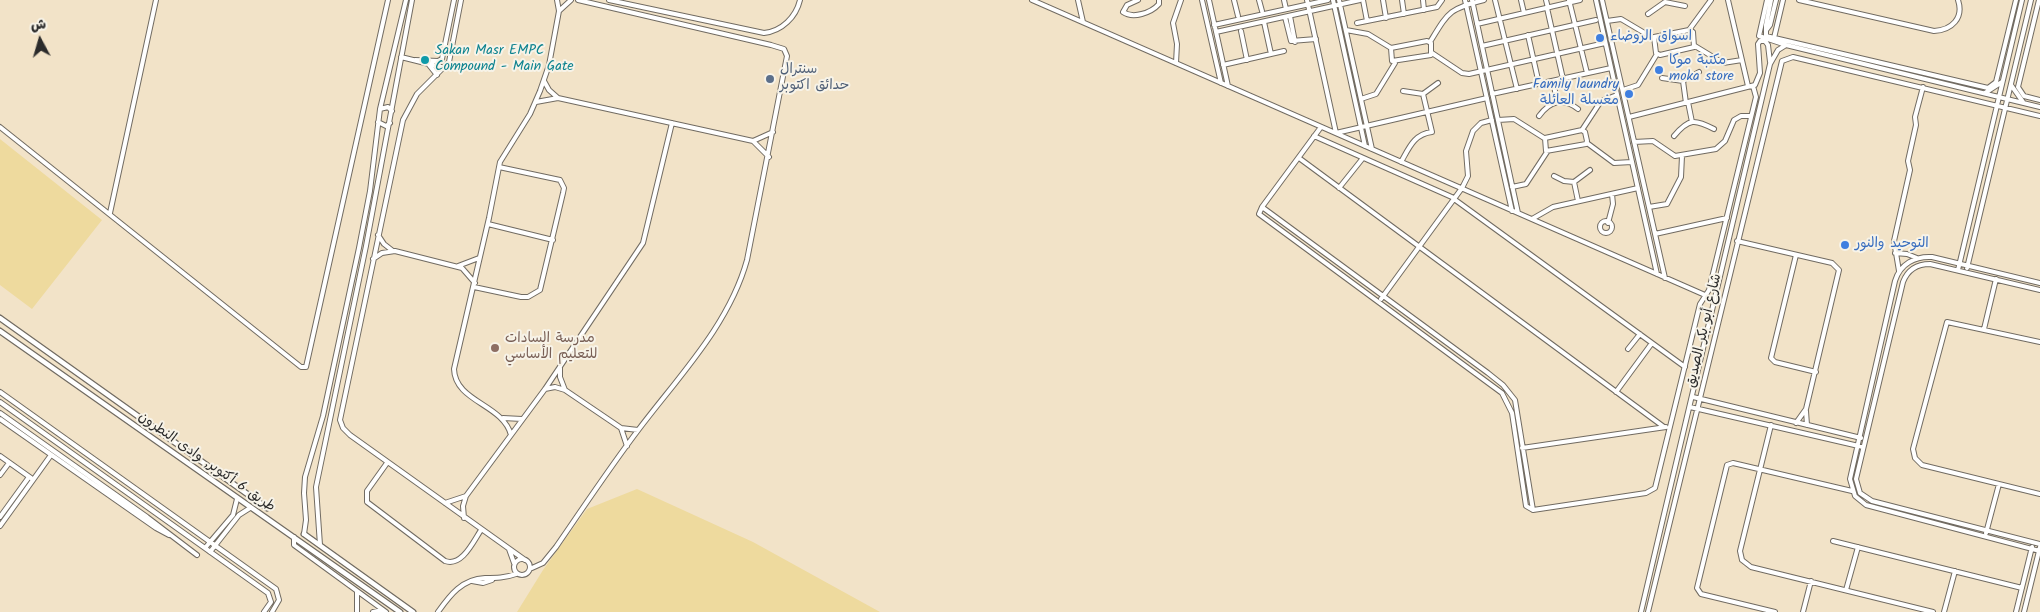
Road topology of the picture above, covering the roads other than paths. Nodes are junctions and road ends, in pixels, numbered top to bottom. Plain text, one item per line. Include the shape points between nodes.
1 (156, 0) edge
2 (388, 0) edge
3 (406, 0) edge
4 (412, 0) edge
5 (454, 0) edge
6 (461, 0) edge
7 (557, 0) edge
8 (571, 0) edge
9 (578, 0) edge
10 (609, 0) edge
11 (800, 0) edge
12 (1032, 0) edge
13 (1078, 0) edge
14 (1138, 0) edge
15 (1159, 0) edge
16 (1181, 0) edge
17 (1202, 0) edge
18 (1209, 0) edge
19 (1234, 0) edge
20 (1259, 0) edge
21 (1284, 0) edge
22 (1328, 0) edge
23 (1333, 0) edge
24 (1362, 0) edge
25 (1383, 0) edge
26 (1402, 0) edge
27 (1423, 0) edge
28 (1442, 0) edge
29 (1484, 0) edge
30 (1496, 0) edge
31 (1521, 0) edge
32 (1546, 0) edge
33 (1580, 0) edge
34 (1596, 0) edge
35 (1602, 0) edge
36 (1711, 0) edge
37 (1728, 0) edge
38 (1767, 0) edge
39 (1771, 0) edge
40 (1776, 0) edge
41 (1783, 0) edge
42 (1799, 0) edge
43 (1958, 0) edge
44 (2016, 0) edge
45 (2022, 0) edge
46 (2031, 0) edge
47 (2039, 0) edge
48 (1569, 1) edge
49 (1664, 1) edge
50 (1307, 2) edge
51 (1340, 2) edge
52 (1465, 2) edge
53 (1472, 2) edge
54 (1335, 6) junction
55 (1685, 6) dead end
56 (1547, 8) junction
57 (1211, 9) junction
58 (1204, 10) junction
59 (1286, 10) junction
60 (1424, 10) junction
61 (560, 11) junction
62 (1262, 11) dead end
63 (1309, 12) junction
64 (1524, 13) junction
65 (1404, 14) junction
66 (1648, 14) dead end
67 (1238, 16) dead end
68 (1288, 16) junction
69 (1386, 18) junction
70 (1500, 18) junction
71 (1596, 20) dead end
72 (1367, 21) junction
73 (1607, 21) junction
74 (1083, 22) junction
75 (1264, 22) junction
76 (1357, 23) dead end
77 (1477, 24) junction
78 (1575, 24) junction
79 (1214, 25) junction
80 (1609, 29) junction
81 (1766, 29) junction
82 (1346, 30) junction
83 (1552, 30) junction
84 (1689, 30) junction
85 (1241, 31) dead end
86 (1602, 31) junction
87 (1216, 32) junction
88 (1528, 35) junction
89 (1653, 38) junction
90 (1774, 38) junction
91 (1316, 39) junction
92 (1505, 41) junction
93 (1430, 42) junction
94 (1605, 43) junction
95 (1786, 45) junction
96 (1482, 46) junction
97 (1695, 46) junction
98 (1391, 48) junction
99 (1581, 48) junction
100 (1284, 51) dead end
101 (1432, 53) junction
102 (1272, 54) junction
103 (1484, 54) junction
104 (1557, 54) junction
105 (1657, 54) junction
106 (1477, 56) junction
107 (400, 57) junction
108 (1832, 57) junction
109 (1534, 59) junction
110 (415, 60) junction
111 (1247, 60) junction
112 (1742, 60) junction
113 (1176, 63) junction
114 (1395, 63) junction
115 (1511, 64) junction
116 (1770, 64) junction
117 (429, 65) junction
118 (1223, 65) junction
119 (1830, 65) junction
120 (445, 68) junction
121 (1611, 68) junction
122 (1487, 70) junction
123 (1355, 71) junction
124 (1481, 71) junction
125 (1349, 72) junction
126 (1699, 72) dead end
127 (1587, 74) junction
128 (438, 75) junction
129 (1662, 78) dead end
130 (1563, 79) junction
131 (1924, 80) junction
132 (544, 81) junction
133 (1553, 81) junction
134 (1683, 81) junction
135 (2002, 82) junction
136 (1221, 83) junction
137 (1438, 83) dead end
138 (1539, 84) junction
139 (2011, 84) junction
140 (1228, 86) junction
141 (1751, 86) junction
142 (1923, 87) junction
143 (1517, 89) junction
144 (1622, 90) junction
145 (1403, 91) dead end
146 (1984, 93) junction
147 (1423, 94) junction
148 (1492, 94) junction
149 (1617, 95) junction
150 (1998, 97) junction
151 (558, 98) junction
152 (1361, 98) junction
153 (1487, 98) junction
154 (2007, 99) junction
155 (2040, 100) edge
156 (1557, 101) junction
157 (535, 102) junction
158 (1687, 103) junction
159 (2025, 103) junction
160 (1996, 105) junction
161 (2005, 107) junction
162 (2040, 107) edge
163 (380, 109) junction
164 (1578, 109) dead end
165 (392, 110) junction
166 (1427, 112) junction
167 (1994, 113) junction
168 (2003, 115) junction
169 (1539, 116) dead end
170 (1751, 116) junction
171 (2040, 116) edge
172 (1628, 117) junction
173 (1492, 120) junction
174 (1498, 120) junction
175 (378, 122) junction
176 (1692, 122) junction
177 (390, 123) junction
178 (672, 123) junction
179 (1367, 126) junction
180 (0, 127) edge
181 (1321, 127) junction
182 (1362, 128) junction
183 (1714, 129) dead end
184 (1582, 130) junction
185 (774, 132) junction
186 (1336, 134) junction
187 (1314, 136) junction
188 (1674, 136) dead end
189 (1544, 138) junction
190 (753, 141) junction
191 (1634, 142) junction
192 (1587, 143) junction
193 (1365, 146) junction
194 (1372, 149) junction
195 (1547, 152) junction
196 (1985, 153) junction
197 (1994, 155) junction
198 (1637, 156) junction
199 (1682, 156) junction
200 (769, 157) junction
201 (1631, 157) junction
202 (1299, 158) junction
203 (1363, 158) junction
204 (1401, 162) junction
205 (1632, 162) junction
206 (499, 167) junction
207 (1590, 170) dead end
208 (1510, 176) junction
209 (1554, 176) dead end
210 (1504, 178) junction
211 (1574, 182) junction
212 (1512, 187) junction
213 (1339, 188) junction
214 (1462, 188) junction
215 (1638, 188) junction
216 (1612, 194) junction
217 (1454, 199) junction
218 (1578, 201) junction
219 (1738, 203) junction
220 (1746, 205) junction
221 (1262, 207) junction
222 (1649, 208) junction
223 (1512, 211) junction
224 (110, 213) junction
225 (1518, 213) junction
226 (1727, 218) junction
227 (1970, 218) junction
228 (1532, 219) junction
229 (1978, 220) junction
230 (1608, 223) dead end
231 (488, 224) junction
232 (1655, 234) junction
233 (378, 235) junction
234 (553, 240) junction
235 (1737, 241) junction
236 (1419, 247) junction
237 (395, 252) junction
238 (1895, 253) junction
239 (1796, 254) junction
240 (1932, 257) junction
241 (480, 258) junction
242 (1917, 258) junction
243 (373, 259) junction
244 (1954, 262) junction
245 (1959, 263) junction
246 (1930, 264) junction
247 (1968, 265) junction
248 (455, 266) junction
249 (1974, 267) junction
250 (1955, 270) junction
251 (1899, 271) junction
252 (1721, 272) junction
253 (1966, 272) junction
254 (1657, 274) junction
255 (1729, 274) junction
256 (1973, 274) junction
257 (1665, 278) junction
258 (1996, 279) junction
259 (1895, 281) junction
260 (2040, 283) edge
261 (1903, 284) junction
262 (474, 285) junction
263 (2040, 290) edge
264 (1705, 295) junction
265 (1382, 297) junction
266 (1378, 303) junction
267 (0, 318) edge
268 (1884, 328) junction
269 (1984, 329) junction
270 (1892, 330) junction
271 (0, 331) edge
272 (1640, 334) junction
273 (2040, 342) edge
274 (1652, 343) junction
275 (1628, 349) dead end
276 (560, 365) junction
277 (1685, 367) junction
278 (1816, 372) junction
279 (1872, 376) junction
280 (1880, 378) junction
281 (545, 389) junction
282 (565, 390) junction
283 (0, 392) edge
284 (1616, 392) junction
285 (1868, 394) junction
286 (1876, 396) junction
287 (1693, 397) junction
288 (1700, 399) junction
289 (0, 402) edge
290 (120, 403) junction
291 (17, 404) junction
292 (1690, 406) junction
293 (1698, 408) junction
294 (1806, 409) junction
295 (12, 410) junction
296 (28, 412) junction
297 (114, 412) junction
298 (1748, 412) junction
299 (0, 414) edge
300 (501, 417) junction
301 (0, 419) edge
302 (522, 419) junction
303 (1746, 419) junction
304 (28, 422) junction
305 (1796, 423) junction
306 (1770, 425) junction
307 (1809, 425) junction
308 (1670, 426) junction
309 (1664, 427) junction
310 (621, 428) junction
311 (638, 430) junction
312 (1809, 434) junction
313 (511, 435) junction
314 (1859, 437) junction
315 (1866, 439) junction
316 (1857, 445) junction
317 (627, 446) junction
318 (1863, 447) junction
319 (1524, 448) junction
320 (1518, 449) junction
321 (51, 455) junction
322 (0, 456) edge
323 (58, 457) junction
324 (82, 460) junction
325 (387, 462) junction
326 (9, 463) junction
327 (92, 466) junction
328 (1759, 469) junction
329 (76, 470) junction
330 (82, 474) junction
331 (0, 475) edge
332 (31, 478) junction
333 (1671, 484) junction
334 (1999, 484) junction
335 (1678, 485) junction
336 (1852, 491) junction
337 (1859, 492) junction
338 (2040, 494) edge
339 (466, 496) junction
340 (238, 499) junction
341 (444, 504) junction
342 (250, 508) junction
343 (267, 508) dead end
344 (1533, 510) junction
345 (1664, 512) junction
346 (1672, 513) junction
347 (1922, 515) junction
348 (0, 517) edge
349 (464, 518) junction
350 (1920, 520) junction
351 (0, 526) edge
352 (481, 530) junction
353 (1987, 531) junction
354 (304, 534) joint
355 (294, 537) junction
356 (1985, 537) junction
357 (1833, 541) dead end
358 (210, 542) junction
359 (2033, 542) junction
360 (215, 545) junction
361 (320, 546) junction
362 (1858, 547) junction
363 (205, 548) junction
364 (2040, 548) edge
365 (509, 549) junction
366 (2031, 549) junction
367 (312, 550) junction
368 (210, 552) junction
369 (197, 555) dead end
370 (308, 555) junction
371 (525, 560) junction
372 (514, 564) junction
373 (532, 568) junction
374 (1956, 571) junction
375 (1650, 572) junction
376 (516, 574) junction
377 (1657, 574) junction
378 (1811, 582) junction
379 (378, 587) junction
380 (2022, 588) junction
381 (1846, 590) junction
382 (357, 592) junction
383 (374, 594) junction
384 (2020, 595) junction
385 (2028, 596) junction
386 (271, 598) junction
387 (280, 598) junction
388 (1908, 606) junction
389 (384, 611) edge
390 (1770, 611) edge
391 (264, 612) edge
392 (272, 612) edge
393 (357, 612) edge
394 (373, 612) edge
395 (400, 612) edge
396 (413, 612) edge
397 (438, 612) edge
398 (1641, 612) edge
399 (1648, 612) edge
400 (1775, 612) edge
401 (1804, 612) edge
402 (1907, 612) edge
403 (1933, 612) edge
404 (1944, 612) edge
405 (2016, 612) edge
406 (2024, 612) edge

1 - 224 street
2 - 224 street via 306,367
3 - 163 street
4 - 107 street
5 - 110 street via 442,59
6 - 120 street via 450,59
7 - 61 street
8 - 61 street
9 - 185 street via 784,49 787,56
10 - 11 street via 764,33 772,32 791,19
12 - 74 street
13 - 74 street
14 - 15 street via 1124,8 1125,14 1150,11 1159,4
16 - 113 street via 1173,24
17 - 58 street
18 - 57 street
19 - 67 street
20 - 62 street
21 - 59 street
22 - 50 street
23 - 54 street
24 - 51 street
24 - 72 street
25 - 69 street
26 - 65 street
27 - 60 street
28 - 60 street via 1439,6
29 - 53 street
30 - 70 street
31 - 64 street
32 - 56 street
33 - 48 street
34 - 86 street
35 - 73 street
36 - 84 street
37 - 112 street
38 - 95 street via 1759,36
39 - 81 street
40 - 81 street via 1770,26
41 - 90 street
42 - 43 street via 1934,31 1946,29 1956,22 1960,11
44 - 90 street via 1996,82 1988,88
45 - 135 street
46 - 139 street
47 - 155 street via 2018,88 2024,96
48 - 56 street
48 - 78 street
49 - 55 street
49 - 66 street
50 - 59 street
50 - 63 street
51 - 54 street
51 - 82 street
52 - 53 street
52 - 93 street via 1447,14
52 - 106 street
53 - 77 street
54 - 63 street
54 - 125 street
56 - 64 street
56 - 83 street
57 - 58 street
57 - 79 street
58 - 136 street
59 - 79 street
60 - 65 street
61 - 132 street
63 - 68 street
63 - 91 street
64 - 70 street
65 - 69 street
68 - 75 street
68 - 91 street via 1289,38 1295,42
69 - 72 street
70 - 77 street
70 - 92 street
71 - 78 street
72 - 76 street
73 - 80 street
73 - 89 street via 1621,19
74 - 113 street
75 - 87 street
75 - 102 street
77 - 96 street
78 - 83 street
78 - 99 street
79 - 87 street
80 - 86 street
80 - 144 street
81 - 90 street via 1766,35
82 - 98 street via 1368,34
82 - 123 street
83 - 88 street
83 - 104 street
84 - 89 street
84 - 97 street via 1693,32
85 - 111 street
86 - 94 street
87 - 118 street
88 - 92 street
88 - 109 street
89 - 105 street
91 - 186 street
92 - 96 street
92 - 115 street
93 - 98 street
93 - 101 street
94 - 99 street
94 - 121 street
95 - 108 street
95 - 116 street via 1778,50
96 - 103 street
97 - 105 street
97 - 112 street via 1723,63
98 - 114 street
99 - 104 street
99 - 127 street
100 - 102 street
101 - 114 street
101 - 124 street via 1462,73
102 - 111 street
103 - 106 street
103 - 122 street
104 - 109 street
104 - 130 street
105 - 144 street via 1638,85
106 - 124 street
107 - 110 street
107 - 165 street
108 - 119 street
108 - 131 street
109 - 115 street
109 - 138 street
110 - 117 street
111 - 118 street
112 - 141 street
113 - 136 street
114 - 152 street via 1376,94
115 - 122 street
115 - 143 street
116 - 141 street via 1768,46 1765,41 1760,41 1759,79
116 - 219 street
117 - 120 street
117 - 128 street
118 - 140 street
119 - 142 street
119 - 220 street, شارع أبو بكر الصديق via 1793,57 1786,58 1781,64
120 - 128 street
121 - 127 street
121 - 149 street
122 - 124 street
122 - 148 street
123 - 125 street
123 - 152 street
124 - 153 street
125 - 182 street
126 - 134 street
127 - 130 street
128 - 233 street via 417,94 405,114
129 - 134 street
130 - 133 street
131 - 142 street
131 - 146 street
132 - 151 street via 548,90
132 - 157 street
133 - 138 street
133 - 156 street
134 - 158 street
135 - 146 street
135 - 150 street
136 - 140 street
137 - 147 street
138 - 143 street
139 - 154 street
139 - 159 street
140 - 181 street
141 - 158 street
141 - 170 street via 1756,97
142 - 160 street
142 - 238 street via 1908,161 1910,170 1895,234
143 - 148 street
144 - 172 street
145 - 147 street
146 - 150 street
147 - 166 street
148 - 174 street
149 - 184 street via 1601,101
149 - 201 street
150 - 154 street
150 - 160 street
151 - 157 street
151 - 178 street
152 - 179 street
153 - 166 street
153 - 173 street
154 - 159 street
154 - 161 street
156 - 164 street via 1568,102
156 - 169 street via 1547,106
157 - 206 street
158 - 172 street
158 - 176 street
159 - 162 street
160 - 161 street
160 - 167 street
161 - 168 street
161 - 171 street
163 - 165 street via 388,107
163 - 175 street
165 - 177 street
166 - 179 street
166 - 204 street via 1432,132 1425,132 1414,139
167 - 168 street
167 - 196 street
168 - 197 street
170 - 199 street via 1734,120 1725,141 1716,149
170 - 226 street
172 - 191 street
173 - 210 street
173 - 214 street via 1481,123 1474,131 1466,151 1468,176
174 - 189 street via 1514,119
174 - 208 street
175 - 177 street via 382,126
175 - 354 street via 359,248 323,416 305,477
176 - 183 street
176 - 188 street via 1682,126
177 - 361 street via 316,487
178 - 190 street
178 - 276 street via 643,243
179 - 182 street
179 - 194 street
180 - 224 street
181 - 186 street
181 - 187 street
182 - 186 street
182 - 193 street
184 - 189 street
184 - 192 street
185 - 190 street
185 - 200 street
186 - 193 street
187 - 202 street
187 - 203 street
189 - 195 street
190 - 200 street
191 - 198 street
191 - 199 street via 1653,141 1669,153
192 - 195 street
192 - 205 street via 1614,163
193 - 194 street
194 - 204 street
195 - 212 street via 1526,184
196 - 197 street
196 - 227 street
197 - 229 street
198 - 201 street
198 - 222 street
199 - 222 street via 1681,177 1667,204
200 - 311 street via 738,289 716,327
201 - 205 street
202 - 213 street
202 - 221 street
203 - 213 street
203 - 217 street
204 - 214 street
205 - 215 street
206 - 231 street
206 - 234 street via 555,179 563,184
207 - 211 street
208 - 210 street
208 - 212 street
209 - 211 street
210 - 223 street
211 - 218 street
212 - 225 street
213 - 236 street
214 - 217 street
214 - 223 street
215 - 216 street
215 - 254 street
216 - 218 street
216 - 230 street via 1614,204
217 - 236 street
217 - 272 street
218 - 228 street via 1545,210
219 - 220 street
219 - 252 street
220 - 235 street, شارع أبو بكر الصديق
221 - 265 street
221 - 266 street via 1260,216
222 - 232 street
223 - 225 street
225 - 228 street
226 - 232 street
226 - 264 street
227 - 229 street
227 - 245 street
228 - 254 street
229 - 247 street
231 - 234 street
231 - 241 street
232 - 257 street
233 - 237 street
233 - 243 street
234 - 262 street via 543,284 535,295 521,297
235 - 239 street
235 - 255 street, شارع أبو بكر الصديق
236 - 265 street
236 - 284 street
237 - 243 street via 382,253
237 - 248 street
238 - 242 street
238 - 251 street
239 - 278 street via 1832,263 1839,270
239 - 278 street via 1770,358
240 - 242 street
240 - 244 street
240 - 246 street
241 - 248 street
241 - 262 street
242 - 251 street
243 - 325 street via 340,416 347,433
244 - 245 street
244 - 250 street
245 - 247 street
245 - 250 street
246 - 250 street
246 - 261 street via 1911,270
247 - 249 street
247 - 253 street
248 - 262 street via 467,272
249 - 256 street
249 - 260 street
250 - 253 street
251 - 259 street
252 - 255 street
252 - 287 street
253 - 256 street
254 - 257 street
255 - 288 street, شارع أبو بكر الصديق
256 - 258 street
257 - 264 street
258 - 263 street
258 - 269 street
259 - 261 street
259 - 268 street
261 - 270 street
262 - 300 street via 454,366 455,377 463,390
264 - 277 street
265 - 266 street
265 - 319 street via 1510,392 1518,410
266 - 320 street via 1502,392 1512,413
267 - 290 street, طريق 6 أكتوبر, وادى النطرون
268 - 270 street
268 - 279 street
269 - 273 street
269 - 334 street via 1953,322 1946,324 1914,454 1922,465
270 - 280 street
271 - 297 street, طريق 6 أكتوبر, وادى النطرون
272 - 274 street
272 - 275 street
274 - 277 street
274 - 284 street
276 - 281 street
276 - 282 street
277 - 308 street
278 - 294 street
279 - 280 street
279 - 285 street
280 - 286 street
281 - 282 street
281 - 302 street
282 - 310 street
283 - 291 street
284 - 309 street
285 - 286 street
285 - 314 street
286 - 315 street
287 - 288 street
287 - 292 street
288 - 293 street, شارع أبو بكر الصديق
288 - 298 street
289 - 295 street
290 - 297 street
290 - 343 street, طريق 6 أكتوبر, وادى النطرون
291 - 295 street
291 - 296 street
292 - 293 street
292 - 333 street
293 - 303 street
293 - 335 street, شارع أبو بكر الصديق
294 - 305 street
294 - 307 street
295 - 304 street
296 - 304 street
296 - 358 street
297 - 340 street, طريق 6 أكتوبر, وادى النطرون
298 - 303 street
298 - 305 street
299 - 323 street
300 - 302 street
300 - 313 street
301 - 321 street
302 - 313 street
303 - 306 street
304 - 324 street
305 - 307 street
306 - 312 street
306 - 328 street
307 - 312 street
307 - 314 street
308 - 309 street
308 - 344 street via 1652,492
309 - 319 street
310 - 311 street
310 - 317 street
311 - 317 street
312 - 316 street
313 - 339 street
314 - 315 street
314 - 316 street
315 - 318 street
316 - 318 street
316 - 336 street via 1850,473
317 - 373 street via 545,561
318 - 337 street via 1856,479
319 - 320 street
319 - 344 street
320 - 344 street via 1526,506
321 - 323 street
321 - 332 street
322 - 326 street
323 - 329 street
324 - 327 street
324 - 329 street
325 - 341 street
325 - 352 street via 367,490 367,502 445,561 460,559
326 - 331 street
326 - 332 street
327 - 330 street
327 - 363 street
328 - 336 street
328 - 378 street via 1740,556 1751,566
328 - 390 street via 1731,462 1727,465 1696,586 1701,594
329 - 330 street
330 - 369 street
332 - 348 street
332 - 351 street
333 - 335 street
333 - 345 street
334 - 338 street
334 - 353 street
335 - 346 street, شارع أبو بكر الصديق
336 - 337 street
336 - 350 street via 1866,505
337 - 347 street via 1872,502
339 - 341 street
339 - 349 street
340 - 342 street, طريق 6 أكتوبر, وادى النطرون
340 - 358 street via 235,512
341 - 349 street
342 - 355 street, طريق 6 أكتوبر, وادى النطرون
342 - 360 street
345 - 346 street
345 - 375 street
346 - 377 street, شارع أبو بكر الصديق
347 - 350 street
347 - 353 street
349 - 352 street
350 - 356 street
352 - 365 street
353 - 356 street
353 - 359 street
354 - 361 street
355 - 367 street, طريق 6 أكتوبر, وادى النطرون
355 - 370 street via 294,545
356 - 366 street
357 - 362 street
358 - 360 street
358 - 363 street
359 - 364 street
359 - 366 street
360 - 368 street
360 - 387 street via 276,589
361 - 379 street
362 - 374 street
362 - 381 street
363 - 368 street
364 - 366 street
364 - 385 street
365 - 371 street
365 - 372 street
366 - 380 street
367 - 370 street
367 - 383 street, طريق 6 أكتوبر, وادى النطرون
368 - 386 street
370 - 382 street
371 - 372 street
371 - 373 street
372 - 376 street
373 - 376 street via 528,573
374 - 380 street
374 - 404 street
375 - 377 street
375 - 398 street
376 - 397 street via 483,582 472,581 455,590
377 - 399 street, شارع أبو بكر الصديق
378 - 381 street
378 - 401 street
379 - 383 street
379 - 396 street
380 - 384 street
381 - 388 street
382 - 389 street
382 - 393 street
383 - 395 street, طريق 6 أكتوبر, وادى النطرون
384 - 385 street
384 - 405 street
385 - 406 street
386 - 387 street
386 - 391 street
387 - 392 street
388 - 402 street
388 - 403 street
389 - 394 street
390 - 400 street

